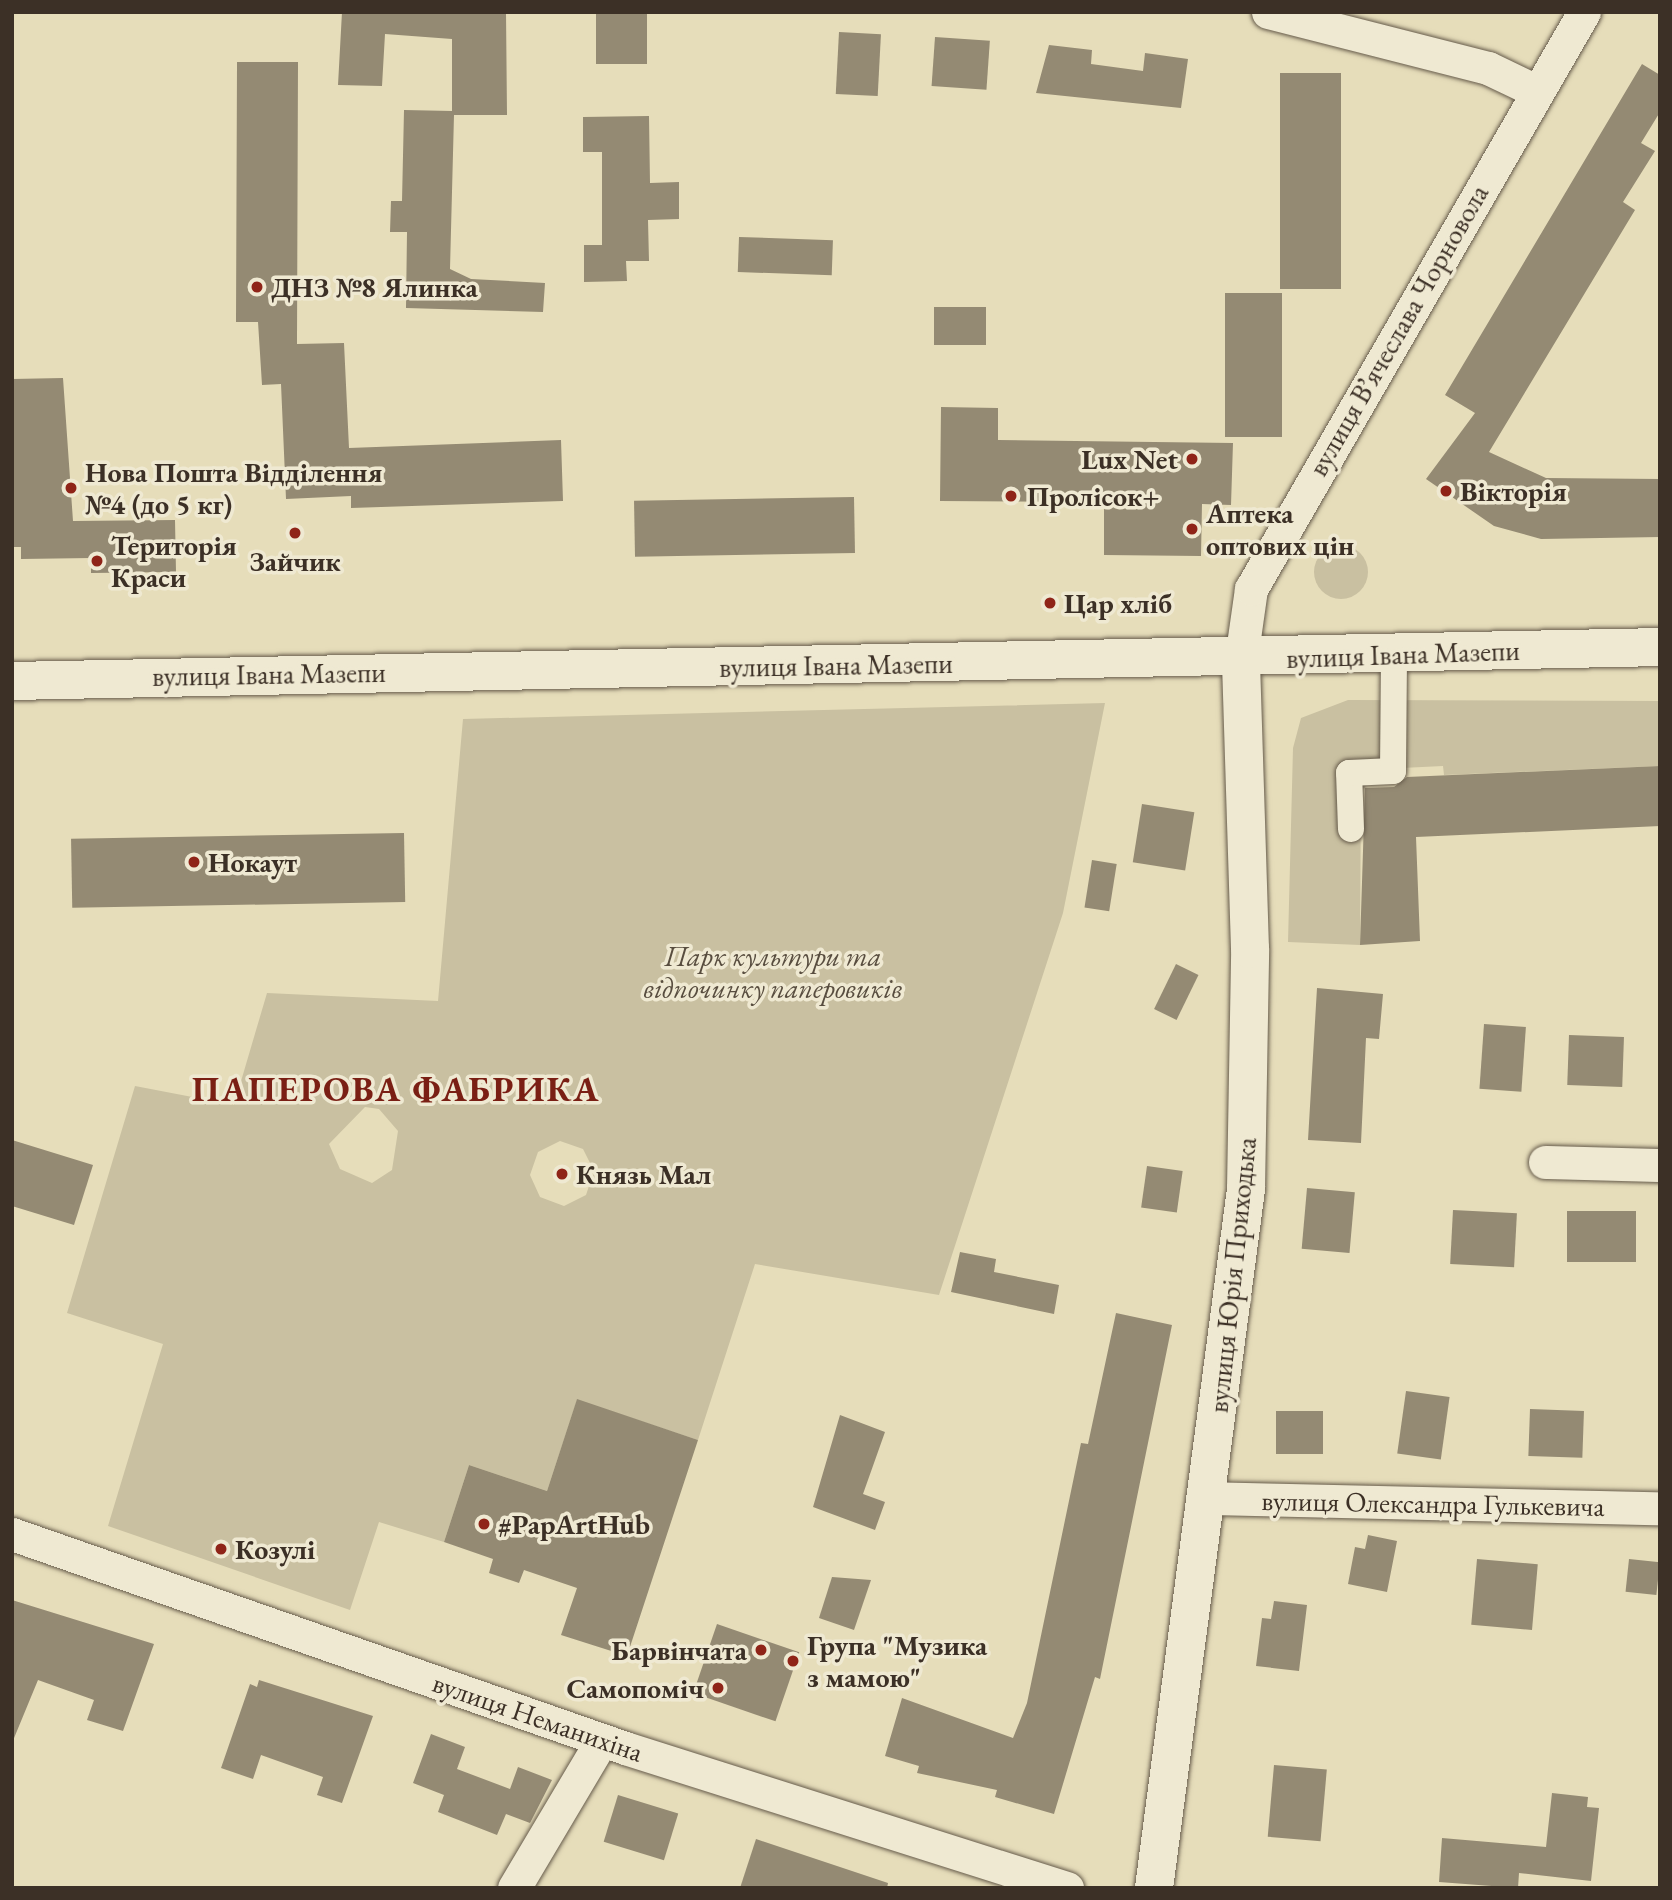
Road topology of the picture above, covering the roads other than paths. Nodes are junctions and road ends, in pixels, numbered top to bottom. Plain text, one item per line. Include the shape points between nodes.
1 (1268, 12) edge
2 (1584, 12) edge
3 (1536, 91) junction
4 (1660, 647) edge
5 (1394, 654) junction
6 (1241, 659) junction
7 (12, 681) edge
8 (1351, 829) dead end
9 (1545, 1162) dead end
10 (1660, 1165) edge
11 (1206, 1498) junction
12 (1660, 1508) edge
13 (12, 1534) edge
14 (602, 1740) junction
15 (514, 1888) edge
16 (1067, 1888) edge
17 (1154, 1888) edge

1 - 3 street via 1488,68
2 - 3 street, вулиця Вʼячеслава Чорновола
3 - 6 street, вулиця Вʼячеслава Чорновола via 1251,589
4 - 5 main road, вулиця Івана Мазепи
5 - 6 main road, вулиця Івана Мазепи
5 - 8 street via 1393,771 1349,773
6 - 7 main road, вулиця Івана Мазепи
6 - 11 main road, вулиця Юрія Приходька via 1250,1108 1246,1189
9 - 10 street
11 - 12 street, вулиця Олександра Гулькевича
11 - 17 main road, вулиця Юрія Приходька
13 - 14 street, вулиця Неманихіна
14 - 15 street
14 - 16 street, вулиця Неманихіна

